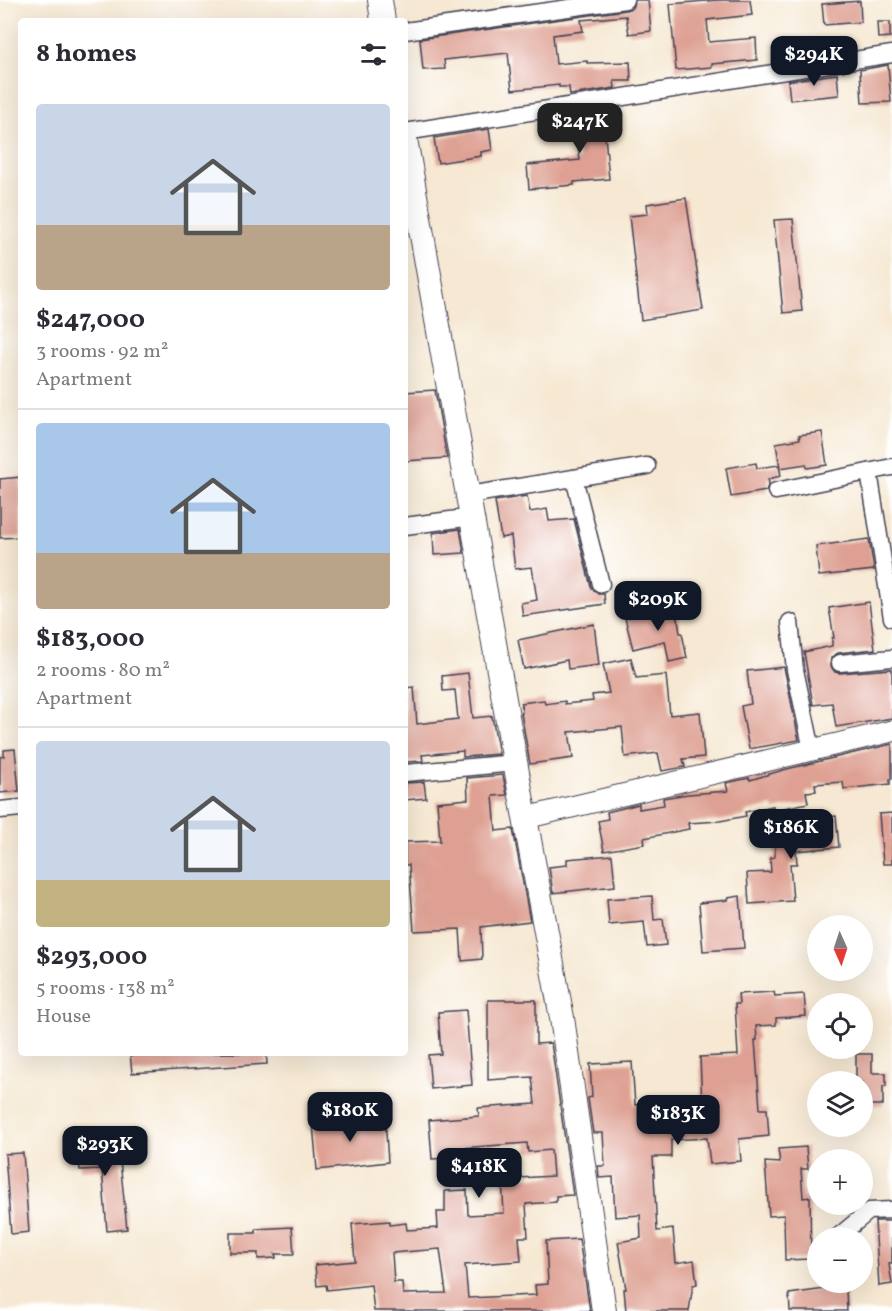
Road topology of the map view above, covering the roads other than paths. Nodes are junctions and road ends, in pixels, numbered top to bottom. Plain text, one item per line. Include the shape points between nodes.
1 (380, 0) edge
2 (625, 0) edge
3 (577, 3) edge
4 (383, 18) edge
5 (408, 31) edge
6 (892, 54) edge
7 (408, 132) edge
8 (408, 156) edge
9 (647, 466) dead end
10 (892, 467) edge
11 (869, 472) junction
12 (574, 478) junction
13 (776, 491) dead end
14 (471, 506) junction
15 (408, 525) edge
16 (888, 561) edge
17 (601, 584) dead end
18 (892, 618) edge
19 (790, 622) dead end
20 (892, 658) edge
21 (840, 663) dead end
22 (892, 731) edge
23 (812, 750) junction
24 (515, 763) junction
25 (408, 773) edge
26 (18, 808) edge
27 (0, 810) edge
28 (525, 818) junction
29 (892, 1210) edge
30 (850, 1227) edge
31 (604, 1311) edge

1 - 4 main road
2 - 3 street
3 - 5 street
6 - 7 street
8 - 14 main road
9 - 12 street
10 - 11 street
11 - 13 street
11 - 16 street
12 - 14 street
12 - 17 street
14 - 15 street
14 - 24 main road
16 - 18 street
19 - 23 street via 795,670
20 - 21 street
22 - 23 street
23 - 28 street
24 - 25 street
24 - 28 main road
26 - 27 street
28 - 31 main road via 562,1017
29 - 30 street via 869,1211

